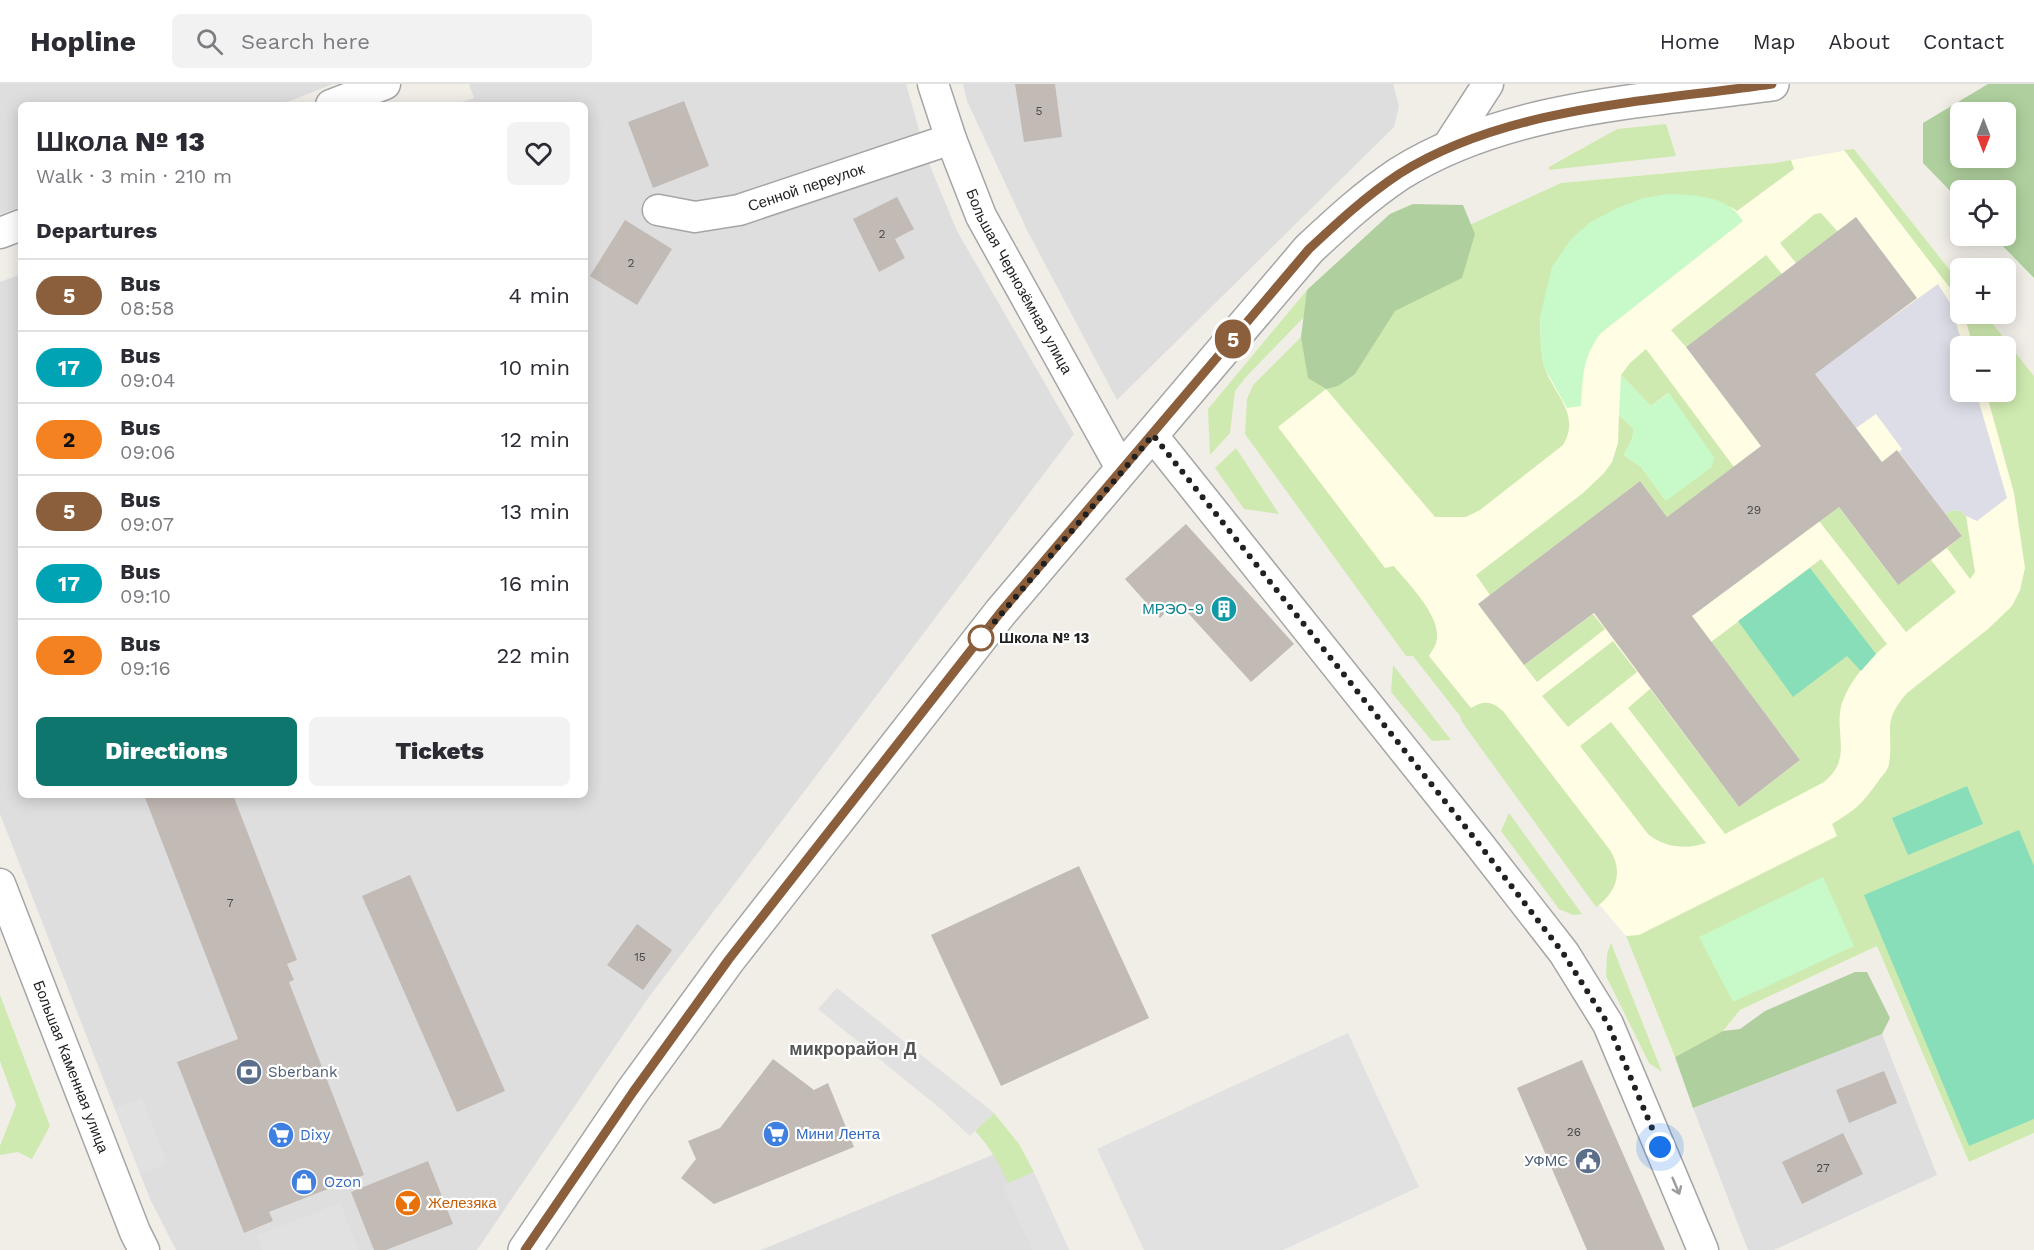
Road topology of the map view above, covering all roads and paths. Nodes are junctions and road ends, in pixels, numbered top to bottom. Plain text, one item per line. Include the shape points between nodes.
1 (386, 84) edge
2 (933, 84) edge
3 (1488, 84) edge
4 (1772, 84) edge
5 (339, 102) edge
6 (951, 139) junction
7 (1446, 149) junction
8 (658, 210) dead end
9 (18, 226) edge
10 (0, 233) edge
11 (1153, 435) junction
12 (1122, 470) junction
13 (0, 884) edge
14 (144, 1250) edge
15 (525, 1250) edge
16 (1703, 1250) edge

1 - 5 street
2 - 6 street, Большая Чернозёмная улица
3 - 7 street
4 - 7 street via 1543,117
6 - 8 street, Сенной переулок via 739,210 695,218
6 - 12 street, Большая Чернозёмная улица via 981,216
7 - 11 street via 1360,201 1309,249
9 - 10 street
11 - 12 street
11 -> 16 street via 1563,953 1608,1024
12 - 15 street via 1000,613 729,959
13 - 14 street, Большая Каменная улица

